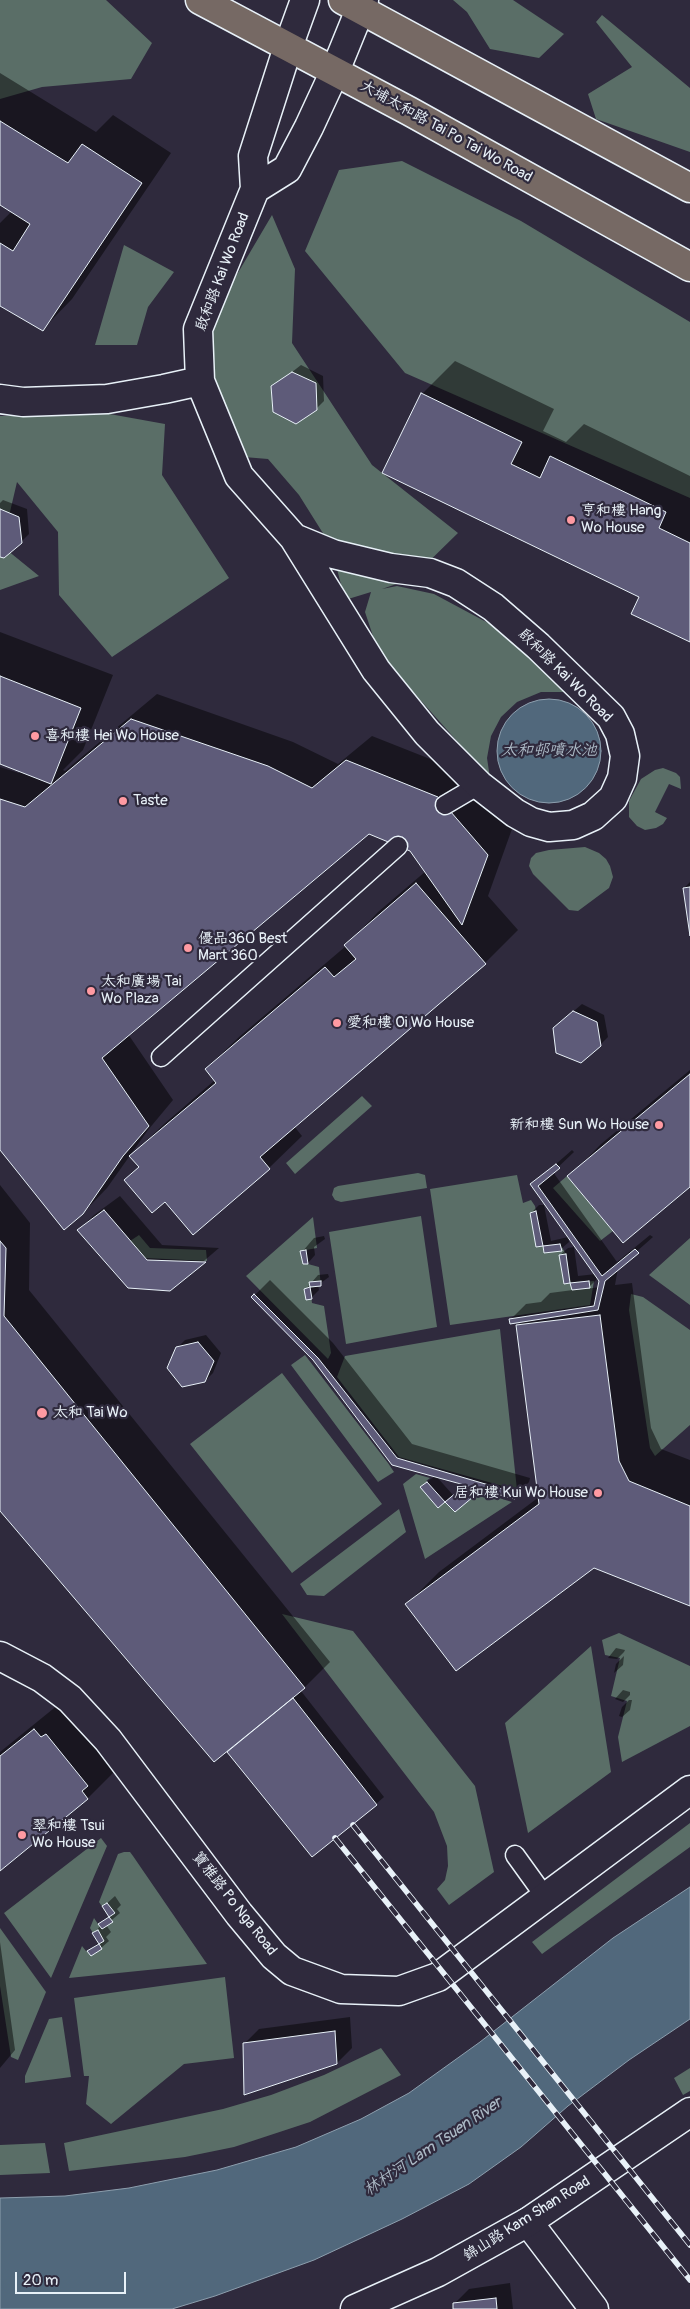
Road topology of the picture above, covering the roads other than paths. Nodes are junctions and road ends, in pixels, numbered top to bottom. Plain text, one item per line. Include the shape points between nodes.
1 (200, 0) edge
2 (305, 0) edge
3 (356, 3) edge
4 (288, 47) junction
5 (334, 71) junction
6 (690, 188) edge
7 (255, 189) junction
8 (690, 267) edge
9 (200, 381) junction
10 (0, 399) edge
11 (294, 538) junction
12 (479, 785) junction
13 (445, 805) dead end
14 (398, 846) dead end
15 (161, 1057) dead end
16 (0, 1656) edge
17 (690, 1790) edge
18 (515, 1855) dead end
19 (546, 1898) junction
20 (690, 2112) edge
21 (528, 2222) junction
22 (355, 2309) edge
23 (594, 2309) edge

1 - 4 main road, 大埔太和路 Tai Po Tai Wo Road
2 - 4 street, 啟和路 Kai Wo Road
3 - 5 street
3 - 6 main road
4 - 5 main road, 大埔太和路 Tai Po Tai Wo Road
4 - 7 street, 啟和路 Kai Wo Road via 252,156
5 - 7 street via 310,127 287,169
5 - 8 main road, 大埔太和路 Tai Po Tai Wo Road
7 - 9 street, 啟和路 Kai Wo Road via 198,329
9 - 10 street via 107,399 23,402
9 - 11 street, 啟和路 Kai Wo Road via 239,476
11 - 12 street, 啟和路 Kai Wo Road via 376,670 427,733
11 - 12 street, 啟和路 Kai Wo Road via 333,554 391,568 430,573 456,582 493,607 538,646 611,717 620,734 624,756 622,778 613,798 593,816 573,825 549,827 530,822
12 - 13 lane
14 - 15 lane
16 - 19 street, 寶雅路 Po Nga Road via 42,1678 70,1699 108,1740 239,1914 292,1972 341,1989 399,1991 438,1977
17 - 19 street, 寶雅路 Po Nga Road
18 - 19 lane
20 - 21 street, 錦山路 Kam Shan Road
21 - 22 street, 錦山路 Kam Shan Road via 438,2272
21 - 23 street

